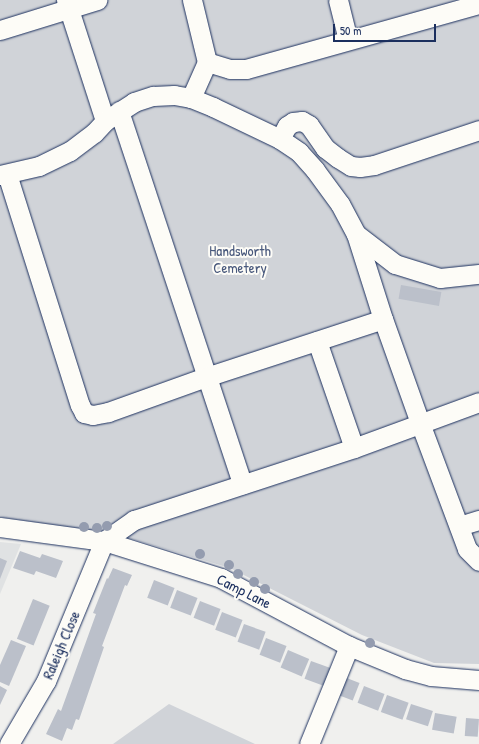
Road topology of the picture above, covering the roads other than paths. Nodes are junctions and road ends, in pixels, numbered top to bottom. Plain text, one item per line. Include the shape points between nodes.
1 (97, 0) edge
2 (192, 0) edge
3 (338, 0) edge
4 (479, 4) edge
5 (68, 5) edge
6 (0, 30) edge
7 (348, 40) junction
8 (207, 62) junction
9 (191, 98) junction
10 (112, 116) junction
11 (479, 130) edge
12 (280, 139) junction
13 (4, 175) edge
14 (356, 234) junction
15 (479, 274) edge
16 (383, 319) junction
17 (317, 341) junction
18 (206, 377) junction
19 (479, 402) edge
20 (420, 424) junction
21 (354, 448) junction
22 (242, 484) junction
23 (479, 520) edge
24 (459, 526) junction
25 (0, 527) edge
26 (104, 541) junction
27 (479, 561) edge
28 (348, 646) junction
29 (479, 680) edge
30 (9, 744) edge
31 (309, 744) edge

1 - 5 street
2 - 8 street
3 - 7 street
4 - 7 street
5 - 6 street
5 - 10 street
7 - 8 street via 246,69 230,69
8 - 9 street
9 - 10 street via 174,95 153,96 134,102
9 - 12 street
10 - 13 street via 70,151 39,166
10 - 18 street
11 - 12 street via 360,168 338,158 302,121 287,126
12 - 14 street via 299,152 315,170 340,204
13 - 18 street via 84,413 93,415 108,412
14 - 15 street via 395,264 440,278
14 - 16 street
16 - 17 street
16 - 20 street
17 - 18 street
17 - 21 street
18 - 22 street
19 - 20 street
20 - 21 street
20 - 24 street
21 - 22 street
22 - 26 street via 134,520
23 - 24 street
24 - 27 street via 467,549
25 - 26 street, Camp Lane
26 - 28 street, Camp Lane via 222,578
26 - 30 street, Raleigh Close via 46,681
28 - 29 street, Camp Lane via 405,669 431,676
28 - 31 street

